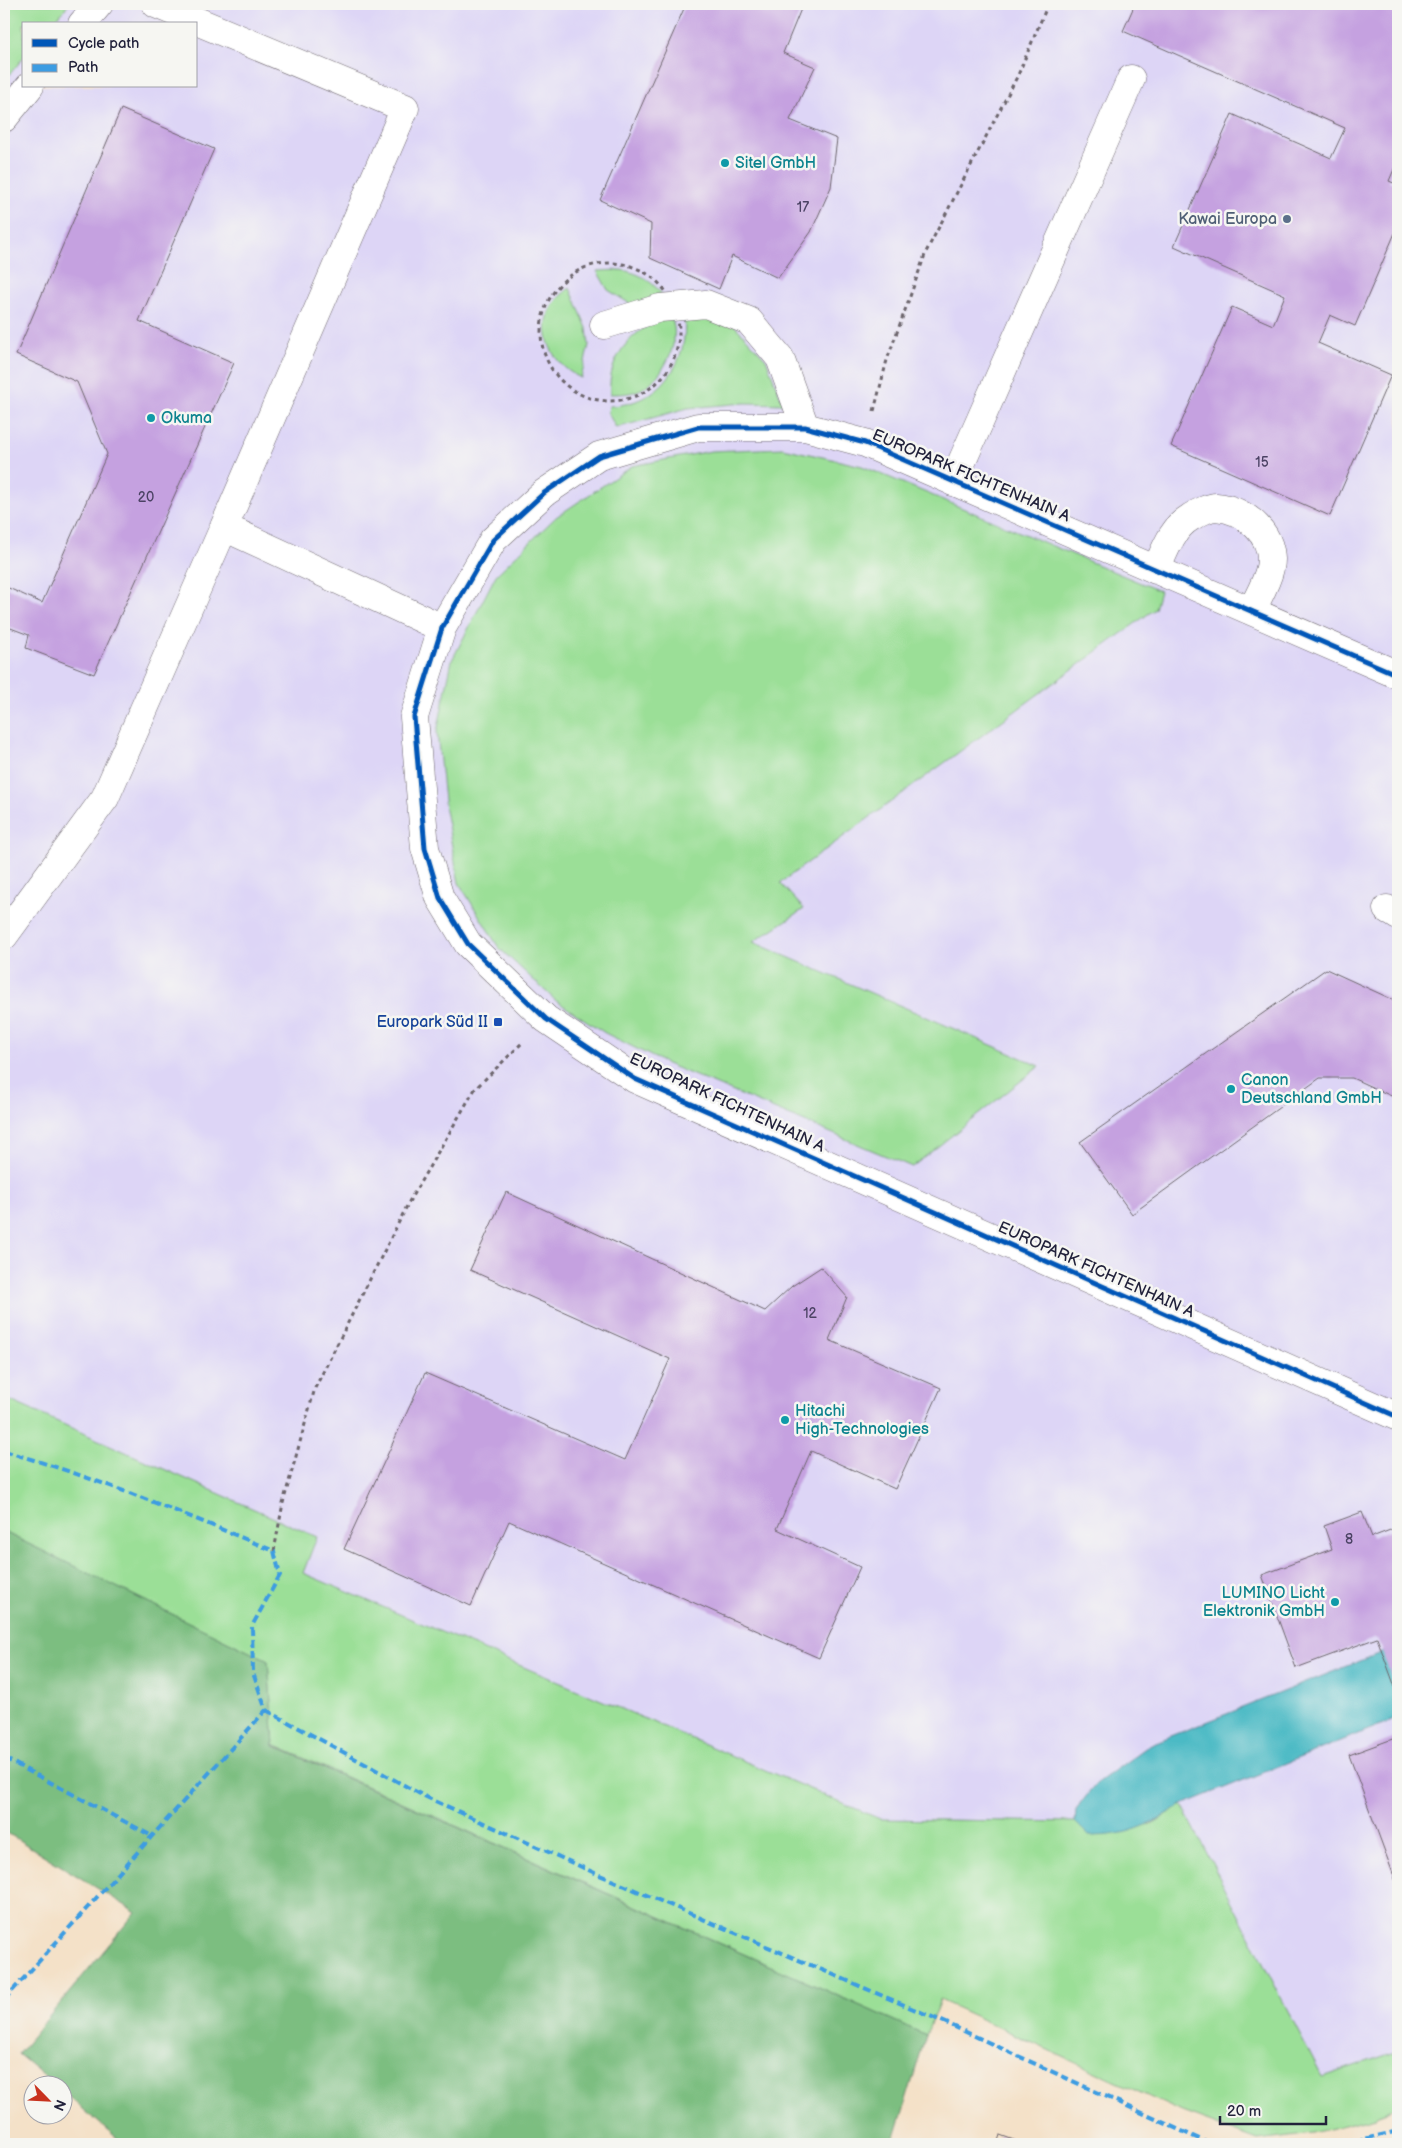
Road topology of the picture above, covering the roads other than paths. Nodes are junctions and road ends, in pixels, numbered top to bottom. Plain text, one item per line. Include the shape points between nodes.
1 (99, 4) edge
2 (156, 4) edge
3 (84, 22) edge
4 (1131, 79) dead end
5 (28, 88) edge
6 (4, 118) edge
7 (604, 325) dead end
8 (805, 427) junction
9 (953, 482) junction
10 (224, 527) junction
11 (1156, 570) junction
12 (1252, 610) junction
13 (442, 628) junction
14 (1398, 675) edge
15 (4, 936) edge
16 (1398, 1417) edge

1 - 3 street
2 - 10 street via 405,108
4 - 9 street
5 - 6 street
7 - 8 street via 660,308 706,304 749,321 780,358
8 - 9 street, EUROPARK FICHTENHAIN A via 865,443
8 - 13 street, EUROPARK FICHTENHAIN A via 698,427 600,456 544,493 493,540
9 - 11 street, EUROPARK FICHTENHAIN A
10 - 13 street
10 - 15 street via 104,798
11 - 12 street, EUROPARK FICHTENHAIN A
11 - 12 street via 1175,530 1191,517 1215,507 1238,514 1258,527 1269,543 1270,567
12 - 14 street, EUROPARK FICHTENHAIN A
13 - 16 street, EUROPARK FICHTENHAIN A via 414,717 425,848 440,898 468,944 546,1020 636,1079

